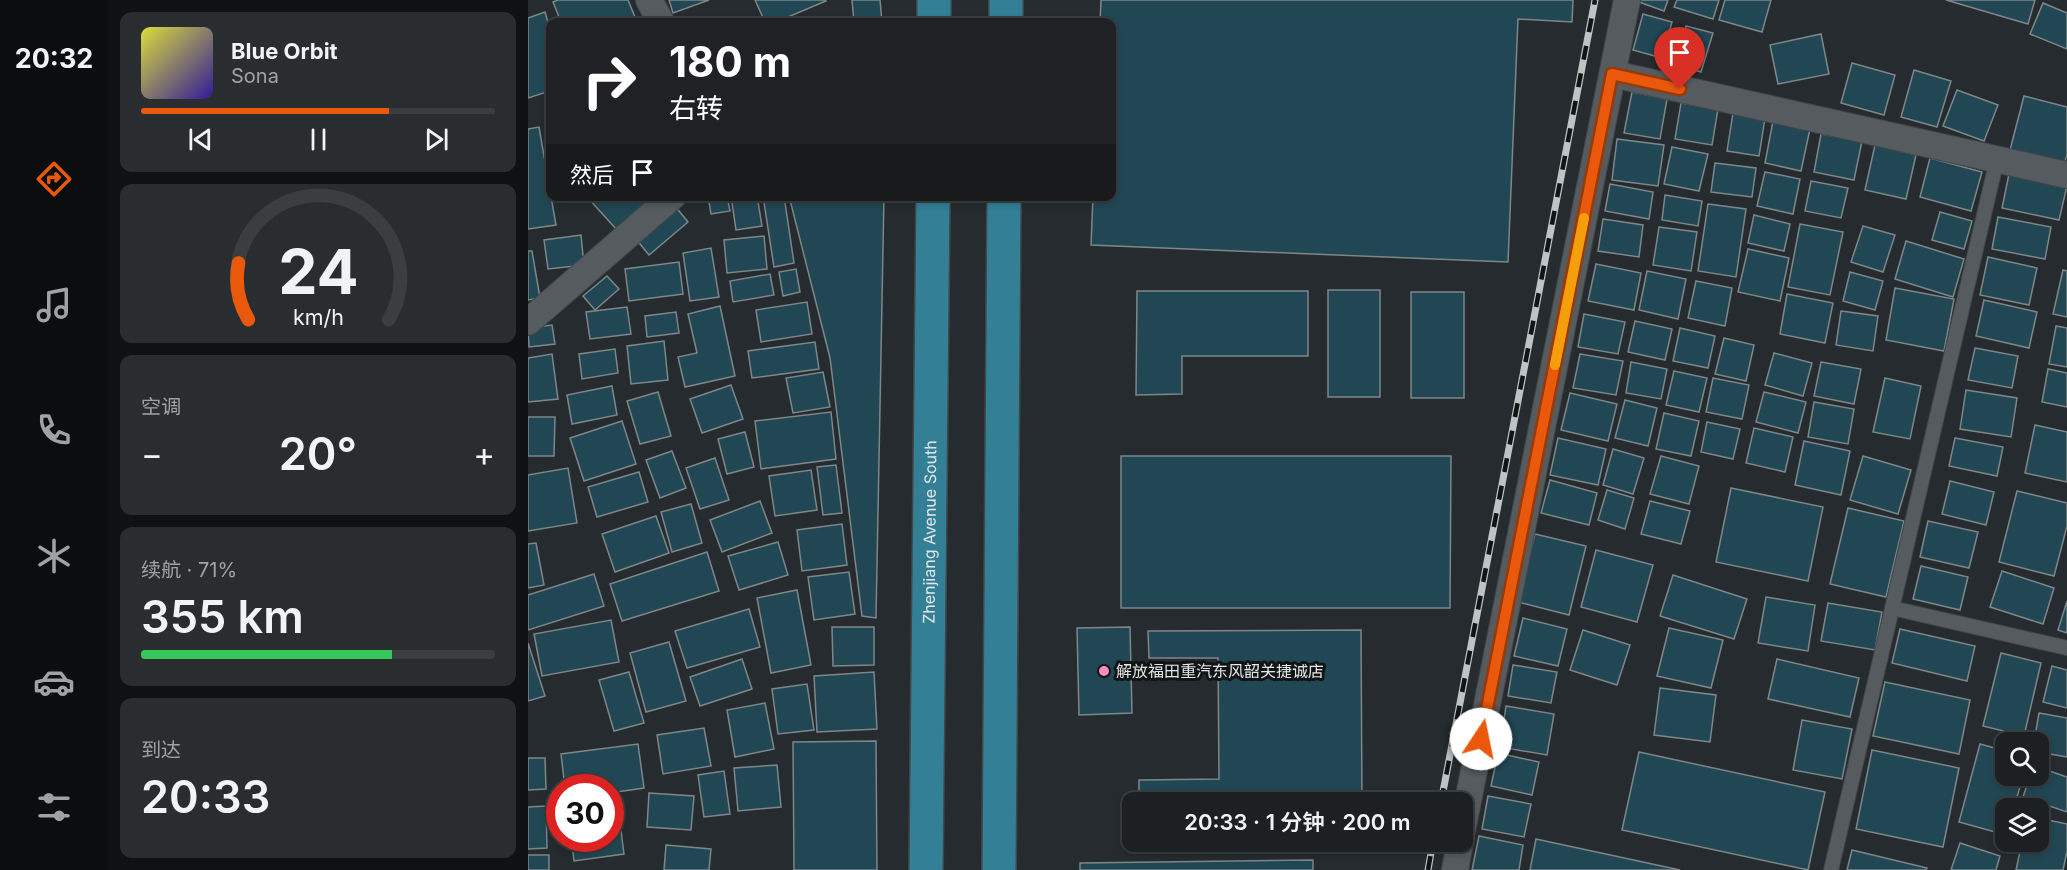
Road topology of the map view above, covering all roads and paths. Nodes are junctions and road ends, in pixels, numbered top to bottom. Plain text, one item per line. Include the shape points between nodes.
1 (649, 0) edge
2 (934, 0) edge
3 (1006, 0) edge
4 (1627, 0) edge
5 (659, 18) edge
6 (934, 18) edge
7 (1006, 18) edge
8 (1612, 74) junction
9 (1997, 159) junction
10 (2067, 175) edge
11 (667, 201) edge
12 (933, 201) edge
13 (1004, 201) edge
14 (528, 322) edge
15 (1892, 608) junction
16 (2067, 648) edge
17 (1470, 792) edge
18 (1458, 852) edge
19 (926, 870) edge
20 (999, 870) edge
21 (1455, 870) edge
22 (1831, 870) edge

1 - 5 street
2 - 6 main road
3 - 7 main road
4 - 8 street
8 - 9 street
8 - 17 street
9 - 10 street
9 - 15 lane
11 - 14 street
12 - 19 main road, Zhenjiang Avenue South
13 - 20 main road
15 - 16 lane
15 - 22 lane
18 - 21 street

